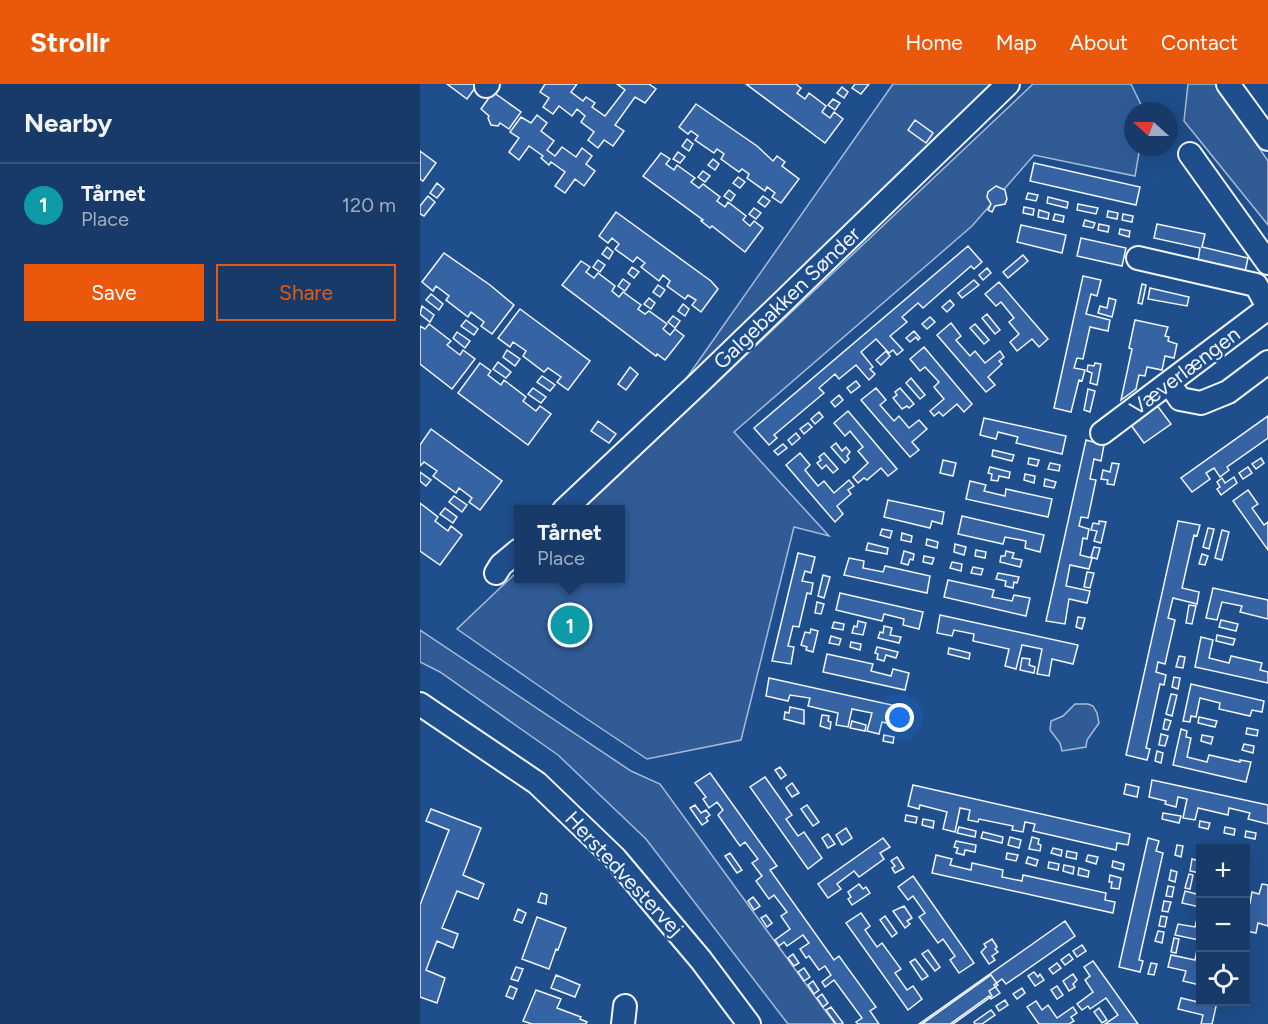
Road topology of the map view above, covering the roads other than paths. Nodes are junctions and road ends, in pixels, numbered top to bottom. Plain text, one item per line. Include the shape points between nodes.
1 (1008, 84) edge
2 (1239, 88) edge
3 (1268, 139) edge
4 (1190, 154) dead end
5 (1138, 258) dead end
6 (1268, 263) edge
7 (1268, 308) edge
8 (1268, 362) edge
9 (1169, 383) junction
10 (1102, 433) dead end
11 (569, 505) edge
12 (514, 554) edge
13 (496, 573) dead end
14 (420, 704) edge
15 (748, 1024) edge

1 - 11 street, Galgebakken Sønder
2 - 3 street
4 - 6 street
5 - 7 street, Væverlængen via 1256,285
7 - 9 street, Væverlængen
8 - 9 street via 1228,392 1201,403 1180,399
9 - 10 street, Væverlængen
12 - 13 street
14 - 15 street, Herstedvestervej via 537,783 615,858 701,960

